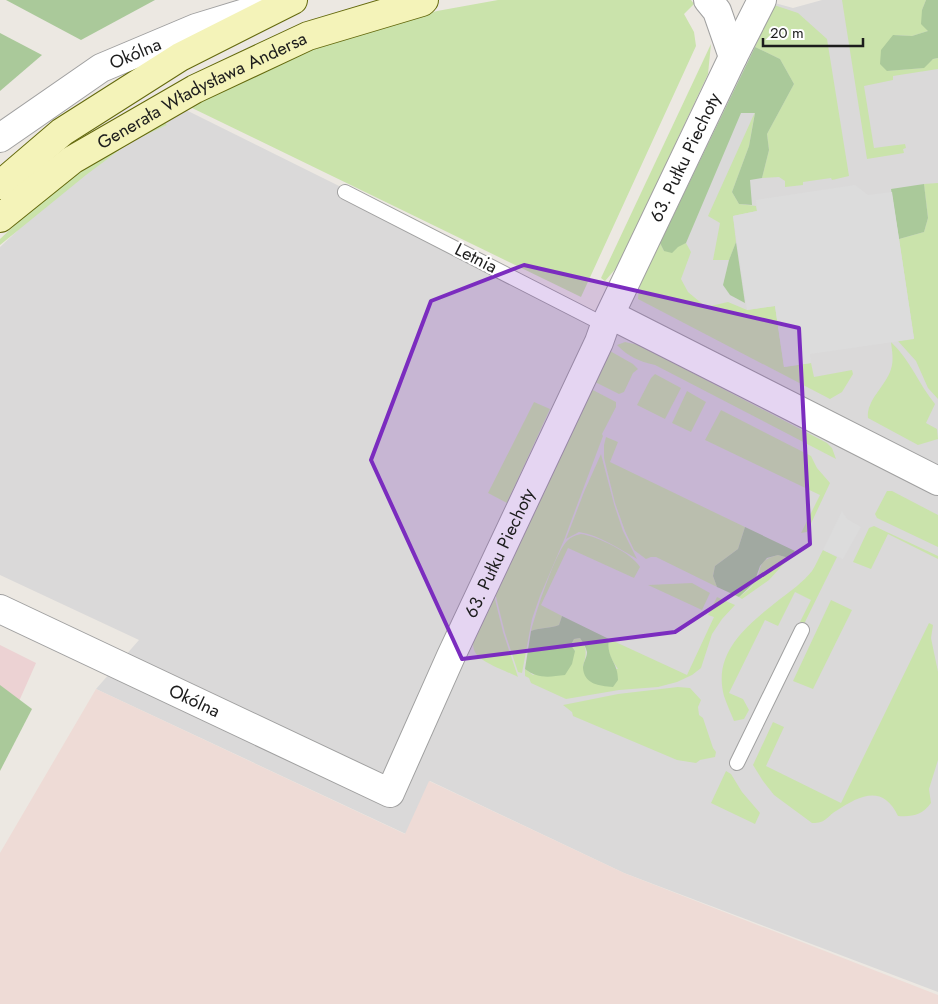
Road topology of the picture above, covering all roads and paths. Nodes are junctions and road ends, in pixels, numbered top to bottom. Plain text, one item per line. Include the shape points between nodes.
1 (286, 0) edge
2 (293, 0) edge
3 (424, 0) edge
4 (708, 0) edge
5 (762, 0) edge
6 (733, 57) junction
7 (0, 138) edge
8 (0, 185) edge
9 (345, 192) dead end
10 (0, 218) edge
11 (608, 320) junction
12 (938, 481) edge
13 (0, 609) edge
14 (802, 630) dead end
15 (737, 763) dead end
16 (390, 792) joint

1 - 7 street, Okólna via 196,28 101,68
2 - 8 main road via 157,72 62,132
3 - 10 main road, Generała Władysława Andersa via 308,36 195,89 72,160
4 - 6 street via 717,11
5 - 6 street, 63. Pułku Piechoty
6 - 11 street, 63. Pułku Piechoty
9 - 11 lane, Letnia
11 - 12 street
11 - 16 street, 63. Pułku Piechoty
13 - 16 street, Okólna
14 - 15 lane

